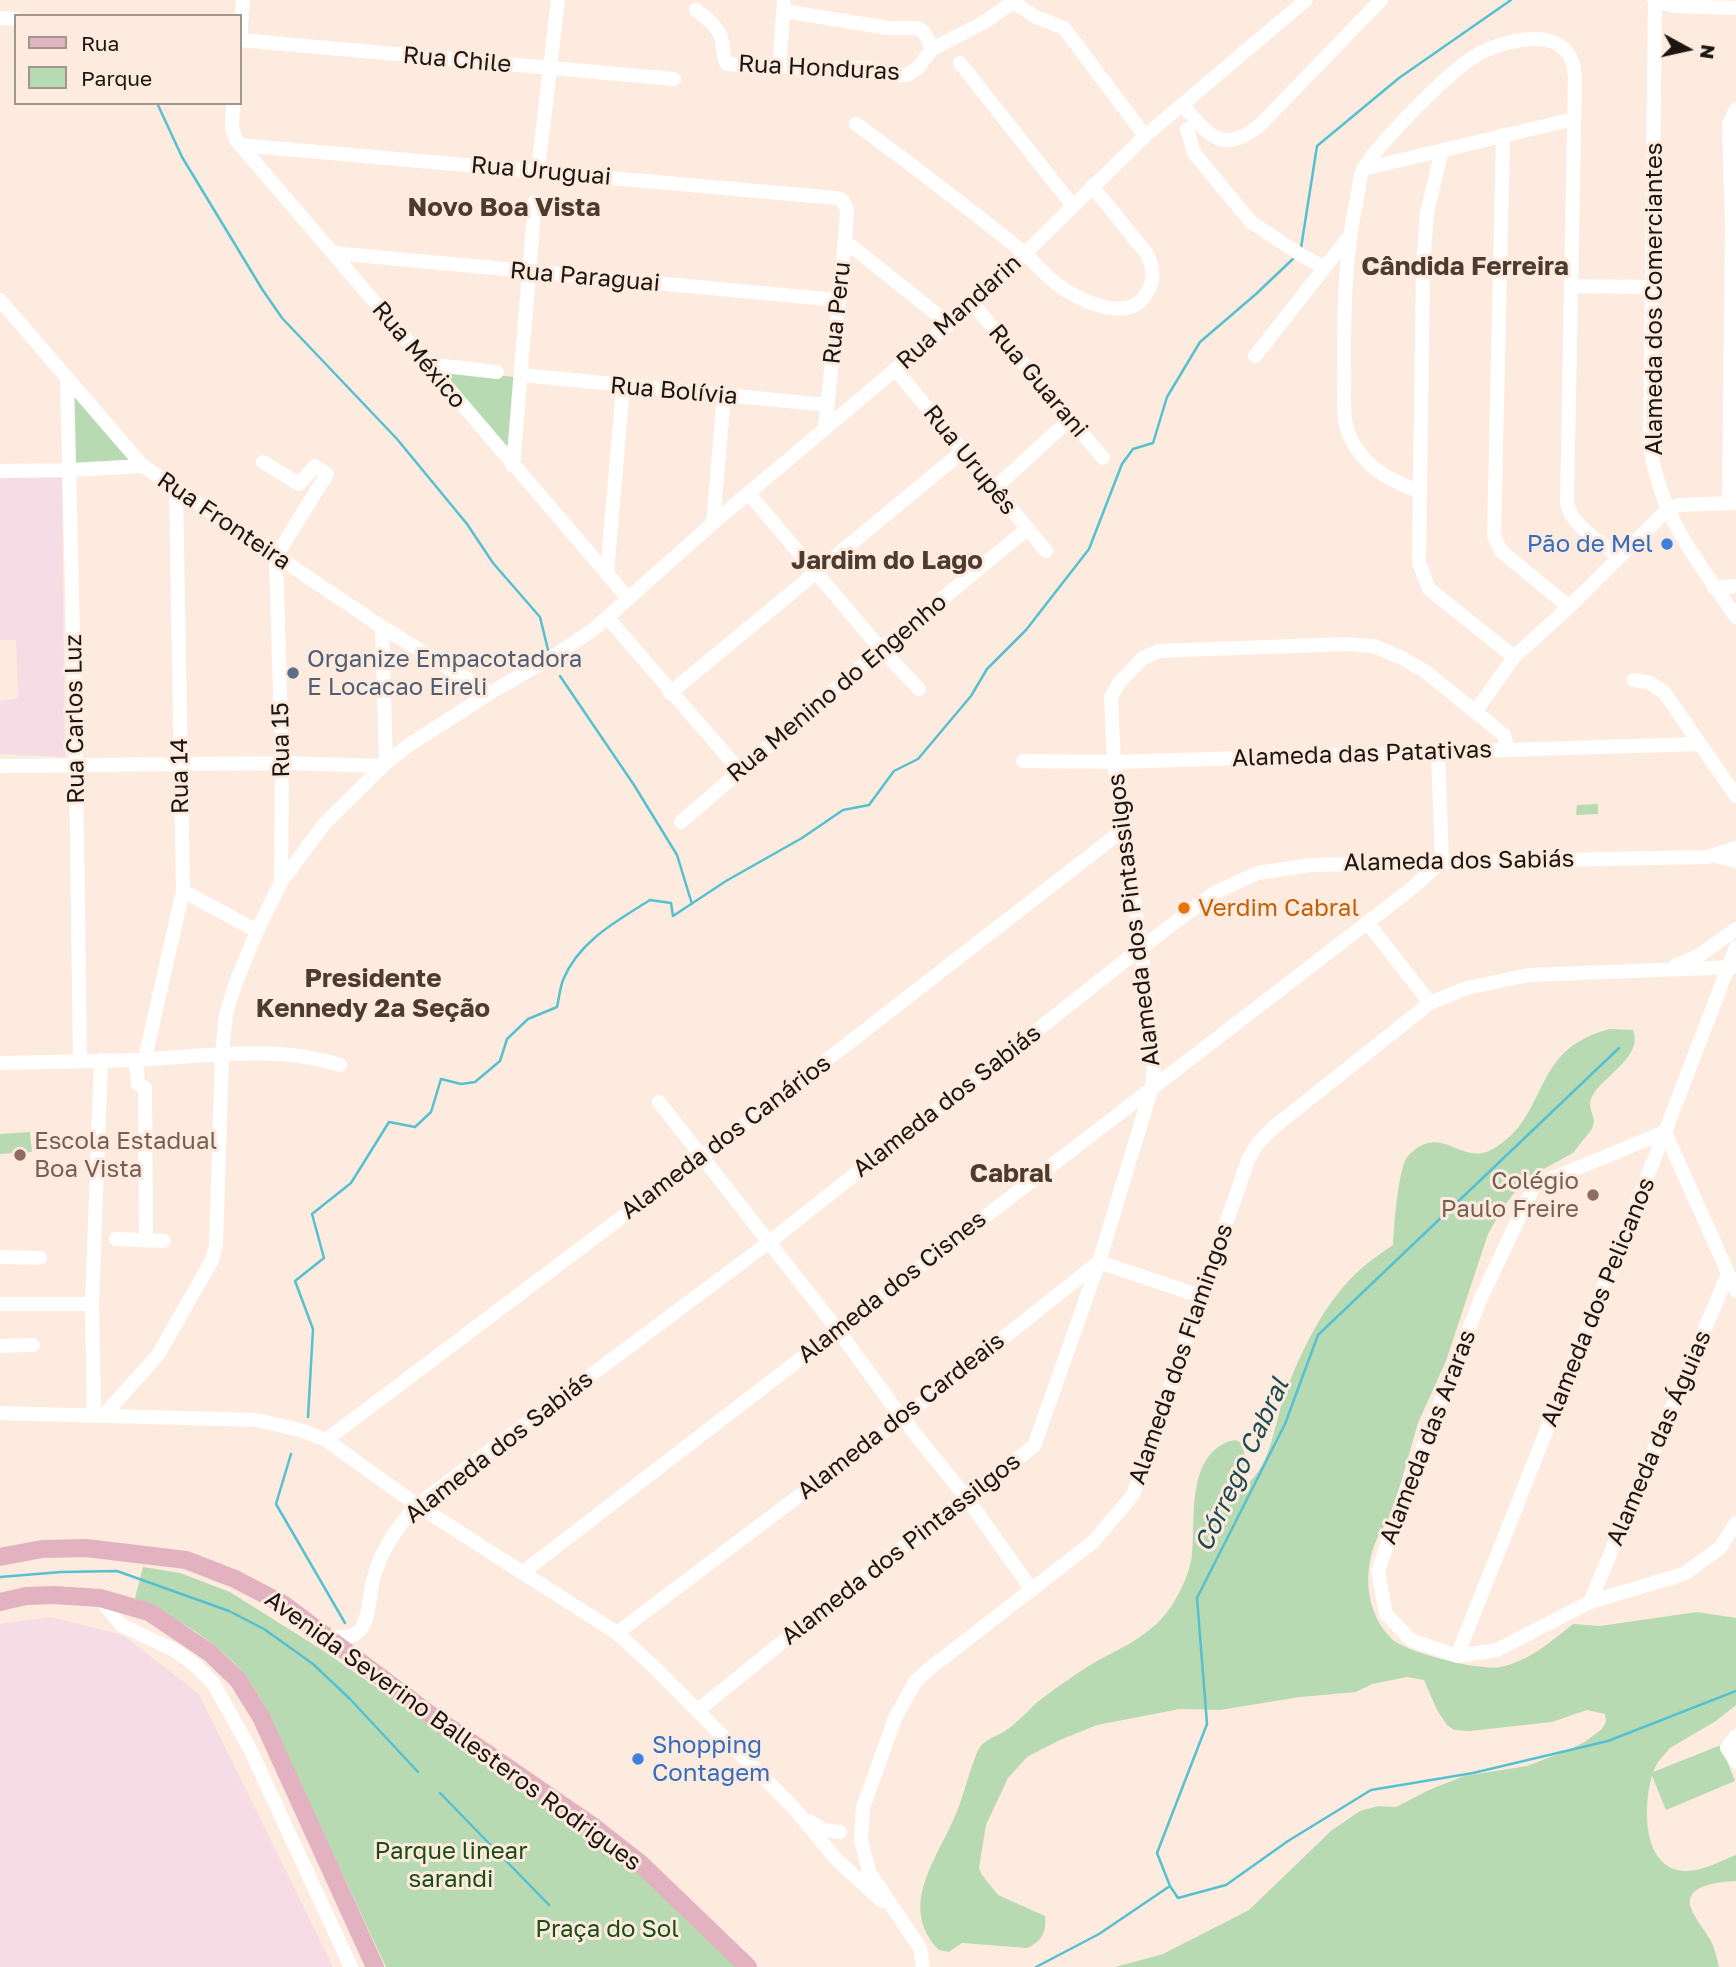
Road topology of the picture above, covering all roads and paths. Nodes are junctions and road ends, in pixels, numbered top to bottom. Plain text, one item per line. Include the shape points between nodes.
1 (558, 0) edge
2 (1306, 0) edge
3 (1381, 0) edge
4 (1655, 0) edge
5 (784, 6) edge
6 (1736, 9) edge
7 (696, 10) dead end
8 (242, 39) edge
9 (932, 49) junction
10 (960, 64) dead end
11 (549, 68) junction
12 (779, 68) junction
13 (674, 79) dead end
14 (233, 105) edge
15 (1182, 105) junction
16 (1736, 109) edge
17 (1574, 119) junction
18 (1161, 123) junction
19 (856, 124) dead end
20 (1187, 129) junction
21 (1205, 130) junction
22 (1503, 135) junction
23 (1145, 136) junction
24 (240, 145) junction
25 (1442, 150) junction
26 (1363, 169) junction
27 (538, 170) junction
28 (1092, 186) junction
29 (842, 200) joint
30 (535, 201) dead end
31 (1073, 205) junction
32 (1348, 238) junction
33 (845, 241) junction
34 (333, 253) junction
35 (1026, 254) junction
36 (1325, 267) junction
37 (528, 273) junction
38 (1572, 286) junction
39 (1652, 287) junction
40 (0, 300) edge
41 (838, 300) junction
42 (973, 304) junction
43 (949, 324) junction
44 (1255, 356) dead end
45 (426, 365) junction
46 (895, 369) junction
47 (497, 372) dead end
48 (522, 375) junction
49 (66, 378) junction
50 (623, 387) junction
51 (724, 395) junction
52 (828, 405) junction
53 (1070, 419) junction
54 (825, 427) junction
55 (963, 451) junction
56 (1103, 458) dead end
57 (263, 461) dead end
58 (144, 466) junction
59 (513, 466) junction
60 (70, 470) junction
61 (0, 471) edge
62 (176, 489) junction
63 (994, 489) junction
64 (1419, 491) junction
65 (749, 494) junction
66 (1733, 503) edge
67 (1667, 510) junction
68 (713, 523) junction
69 (1026, 530) junction
70 (1045, 551) dead end
71 (276, 556) junction
72 (1618, 556) junction
73 (816, 571) junction
74 (607, 573) junction
75 (1736, 586) edge
76 (1714, 588) junction
77 (627, 597) junction
78 (1569, 607) junction
79 (607, 617) junction
80 (1736, 617) edge
81 (382, 627) junction
82 (881, 649) junction
83 (1514, 657) junction
84 (1634, 680) dead end
85 (919, 689) dead end
86 (490, 693) junction
87 (670, 693) junction
88 (1476, 711) junction
89 (1700, 744) junction
90 (1508, 750) junction
91 (1438, 753) junction
92 (1023, 761) dead end
93 (1114, 762) junction
94 (282, 763) junction
95 (179, 764) junction
96 (76, 765) junction
97 (385, 765) junction
98 (0, 766) edge
99 (740, 771) junction
100 (1736, 796) edge
101 (681, 822) dead end
102 (1123, 830) junction
103 (1736, 848) edge
104 (1716, 856) junction
105 (1442, 861) junction
106 (1736, 861) edge
107 (281, 882) junction
108 (183, 891) junction
109 (1367, 922) junction
110 (1736, 929) edge
111 (257, 931) junction
112 (1736, 947) edge
113 (1141, 948) junction
114 (1732, 967) edge
115 (1666, 970) junction
116 (1430, 1003) junction
117 (222, 1054) junction
118 (141, 1059) junction
119 (80, 1060) junction
120 (101, 1060) junction
121 (0, 1063) edge
122 (340, 1065) dead end
123 (1152, 1087) junction
124 (659, 1102) dead end
125 (1665, 1132) junction
126 (703, 1156) junction
127 (116, 1239) dead end
128 (146, 1239) junction
129 (164, 1241) dead end
130 (768, 1243) junction
131 (0, 1257) edge
132 (40, 1258) dead end
133 (1098, 1262) junction
134 (1728, 1274) junction
135 (1736, 1291) edge
136 (1200, 1296) junction
137 (0, 1304) edge
138 (92, 1304) junction
139 (837, 1329) junction
140 (33, 1345) dead end
141 (0, 1346) edge
142 (0, 1413) edge
143 (98, 1416) junction
144 (902, 1418) junction
145 (326, 1440) junction
146 (966, 1497) junction
147 (417, 1505) junction
148 (1736, 1523) edge
149 (0, 1557) edge
150 (522, 1573) junction
151 (1032, 1590) junction
152 (100, 1598) junction
153 (0, 1602) edge
154 (1590, 1602) junction
155 (617, 1633) junction
156 (325, 1636) junction
157 (1457, 1656) junction
158 (697, 1711) junction
159 (1736, 1736) edge
160 (1736, 1762) edge
161 (793, 1807) junction
162 (863, 1807) junction
163 (843, 1832) junction
164 (861, 1844) junction
165 (837, 1858) junction
166 (905, 1923) junction
167 (351, 1967) edge
168 (375, 1967) edge
169 (748, 1967) edge
170 (923, 1967) edge

1 - 11 street
2 - 15 street, Rua Mandarin
3 - 21 street via 1248,135 1230,141
4 - 6 street via 1674,6
4 - 39 street, Alameda dos Comerciantes
5 - 9 street via 888,28 918,28
5 - 12 street
7 - 12 street, Rua Honduras via 717,26 725,63
8 - 11 street, Rua Chile
9 - 12 street, Rua Honduras via 907,75 867,68
9 - 23 street, Rua Honduras via 1016,3 1064,28
10 - 31 street
11 - 13 street, Rua Chile
11 - 27 street
14 - 24 street, Rua México via 233,135
15 - 18 street, Rua Mandarin
15 - 21 street
16 - 66 street via 1729,125
17 - 22 street
17 - 26 street via 1576,76 1565,50 1539,38 1514,41 1477,55 1438,87
17 - 38 street
18 - 20 street
18 - 23 street, Rua Mandarin
19 - 35 street
20 - 21 street
20 - 36 street via 1194,153 1251,222
22 - 25 street
22 - 78 street via 1494,536 1501,551
23 - 28 street, Rua Mandarin
24 - 27 street, Rua Uruguai
24 - 34 street, Rua México
25 - 26 street
25 - 64 street via 1427,213 1423,265
26 - 32 street
27 - 29 street, Rua Uruguai
28 - 31 street, Rua Mandarin
28 - 35 street via 1147,254 1152,265 1144,298 1116,309 1087,301 1053,283
29 - 33 street, Rua Peru via 847,210
30 - 37 street
31 - 35 street, Rua Mandarin
32 - 36 street
32 - 64 street via 1345,424 1357,451 1371,467
33 - 41 street, Rua Peru
33 - 43 street
34 - 37 street, Rua Paraguai
34 - 45 street, Rua México
35 - 42 street, Rua Mandarin
36 - 44 street
37 - 41 street, Rua Paraguai
37 - 48 street
38 - 39 street
38 - 72 street via 1567,503 1575,521
39 - 67 street, Alameda dos Comerciantes via 1650,447
40 - 49 street, Rua Fronteira
41 - 52 street, Rua Peru
42 - 43 street, Rua Mandarin
42 - 53 street, Rua Guarani
43 - 46 street, Rua Mandarin
45 - 47 street
45 - 59 street, Rua México
46 - 54 street, Rua Mandarin
46 - 55 street, Rua Urupês
48 - 50 street, Rua Bolívia
48 - 59 street
49 - 58 street, Rua Fronteira
49 - 60 street, Rua Carlos Luz
50 - 51 street, Rua Bolívia
50 - 74 street
51 - 52 street, Rua Bolívia
51 - 68 street
52 - 54 street, Rua Peru
53 - 56 street, Rua Guarani
53 - 63 street
54 - 65 street, Rua Mandarin
55 - 63 street, Rua Urupês
55 - 73 street
57 - 71 street via 299,484 314,466 327,474
58 - 60 street
58 - 62 street, Rua Fronteira
59 - 74 street, Rua México
60 - 61 street
60 - 96 street, Rua Carlos Luz
62 - 71 street, Rua Fronteira
62 - 95 street, Rua 14
63 - 69 street, Rua Urupês
64 - 83 street via 1418,553 1429,589
65 - 68 street, Rua Mandarin
65 - 73 street
66 - 67 street via 1678,505
67 - 72 street
67 - 76 street, Alameda dos Comerciantes
68 - 77 street, Rua Mandarin
69 - 70 street, Rua Urupês
69 - 82 street, Rua Menino do Engenho
71 - 81 street, Rua Fronteira
71 - 94 street, Rua 15
72 - 78 street
73 - 82 street
73 - 87 street
74 - 77 street, Rua México
75 - 76 street
76 - 80 street, Alameda dos Comerciantes
77 - 79 street, Rua Mandarin
78 - 83 street
79 - 86 street, Rua Mandarin via 552,657
79 - 87 street
81 - 86 street, Rua Fronteira
81 - 97 street
82 - 85 street
82 - 99 street, Rua Menino do Engenho
83 - 88 street
84 - 89 street via 1664,692
86 - 97 street, Rua Mandarin
87 - 99 street
88 - 90 street, Alameda dos Pintassilgos via 1504,735
88 - 93 street, Alameda dos Pintassilgos via 1426,672 1374,646 1159,651 1143,658 1111,697
89 - 90 street, Alameda das Patativas
89 - 100 street
90 - 91 street, Alameda das Patativas
91 - 93 street, Alameda das Patativas
91 - 105 street
92 - 93 street, Alameda das Patativas
93 - 102 street, Alameda dos Pintassilgos
94 - 95 street
94 - 97 street
94 - 107 street, Rua 15
95 - 96 street
95 - 108 street, Rua 14
96 - 98 street
96 - 119 street, Rua Carlos Luz
97 - 107 street, Rua Mandarin via 325,823
99 - 101 street, Rua Menino do Engenho
102 - 113 street, Alameda dos Pintassilgos
102 - 126 street, Alameda dos Canários
103 - 104 street, Alameda dos Sabiás
104 - 105 street, Alameda dos Sabiás
104 - 106 street, Alameda dos Sabiás
105 - 109 street, Alameda dos Cisnes
105 - 113 street, Alameda dos Sabiás via 1311,865 1257,873 1214,893
107 - 111 street
108 - 111 street
108 - 118 street, Rua 14
109 - 116 street
109 - 123 street, Alameda dos Cisnes
110 - 115 street
111 - 117 street via 226,1014
112 - 114 street, Alameda dos Pelicanos
113 - 123 street, Alameda dos Pintassilgos via 1154,1065
113 - 130 street, Alameda dos Sabiás
114 - 115 street, Alameda dos Flamingos
114 - 125 street, Alameda dos Pelicanos
115 - 116 street, Alameda dos Flamingos via 1529,975 1471,987
116 - 136 street, Alameda dos Flamingos via 1258,1143
117 - 118 street
117 - 122 street via 302,1055
117 - 143 street via 212,1260 158,1354
118 - 120 street
118 - 128 street via 138,1084 145,1088
119 - 120 street
119 - 121 street
120 - 138 street
123 - 133 street, Alameda dos Pintassilgos
123 - 139 street, Alameda dos Cisnes
124 - 126 street
125 - 134 street
125 - 157 street, Alameda dos Pelicanos
125 - 157 street, Alameda das Araras via 1534,1186 1481,1298 1378,1571 1386,1614 1411,1640
126 - 130 street
126 - 145 street, Alameda dos Canários
127 - 128 street
128 - 129 street
130 - 139 street
130 - 147 street, Alameda dos Sabiás
131 - 132 street
133 - 136 street
133 - 144 street, Alameda dos Cardeais
133 - 146 street, Alameda dos Pintassilgos via 1034,1446
134 - 135 street
134 - 154 street, Alameda das Águias
136 - 151 street, Alameda dos Flamingos via 1133,1494 1093,1542
137 - 138 street
138 - 143 street
139 - 144 street
139 - 150 street, Alameda dos Cisnes
140 - 141 street
142 - 143 street
143 - 145 street via 257,1420
144 - 146 street
144 - 155 street, Alameda dos Cardeais
145 - 147 street
146 - 151 street
146 - 158 street, Alameda dos Pintassilgos
147 - 150 street
147 - 156 street, Alameda dos Sabiás via 384,1548 366,1620 359,1631 346,1638
148 - 154 street, Alameda das Araras via 1720,1548 1684,1574
149 - 156 main road, Avenida Severino Ballesteros Rodrigues via 42,1549 86,1548 186,1560 283,1604
150 - 155 street
151 - 162 street, Alameda dos Flamingos via 915,1682 896,1716
152 - 153 main road via 26,1596
152 - 167 street via 121,1625 176,1651 213,1683 249,1747
152 - 168 main road via 149,1612 210,1653 239,1680 261,1717
154 - 157 street, Alameda das Araras via 1497,1650
155 - 158 street
156 - 169 main road, Avenida Severino Ballesteros Rodrigues via 597,1829 640,1863
158 - 161 street
159 - 160 street via 1727,1748
161 - 163 street via 818,1828
161 - 165 street
162 - 163 street, Alameda dos Flamingos
162 - 164 street, Alameda dos Flamingos
163 - 164 street via 855,1833
163 - 165 street via 832,1840
164 - 165 street via 855,1860
164 - 166 street via 869,1872
165 - 166 street
166 - 170 street via 920,1948

